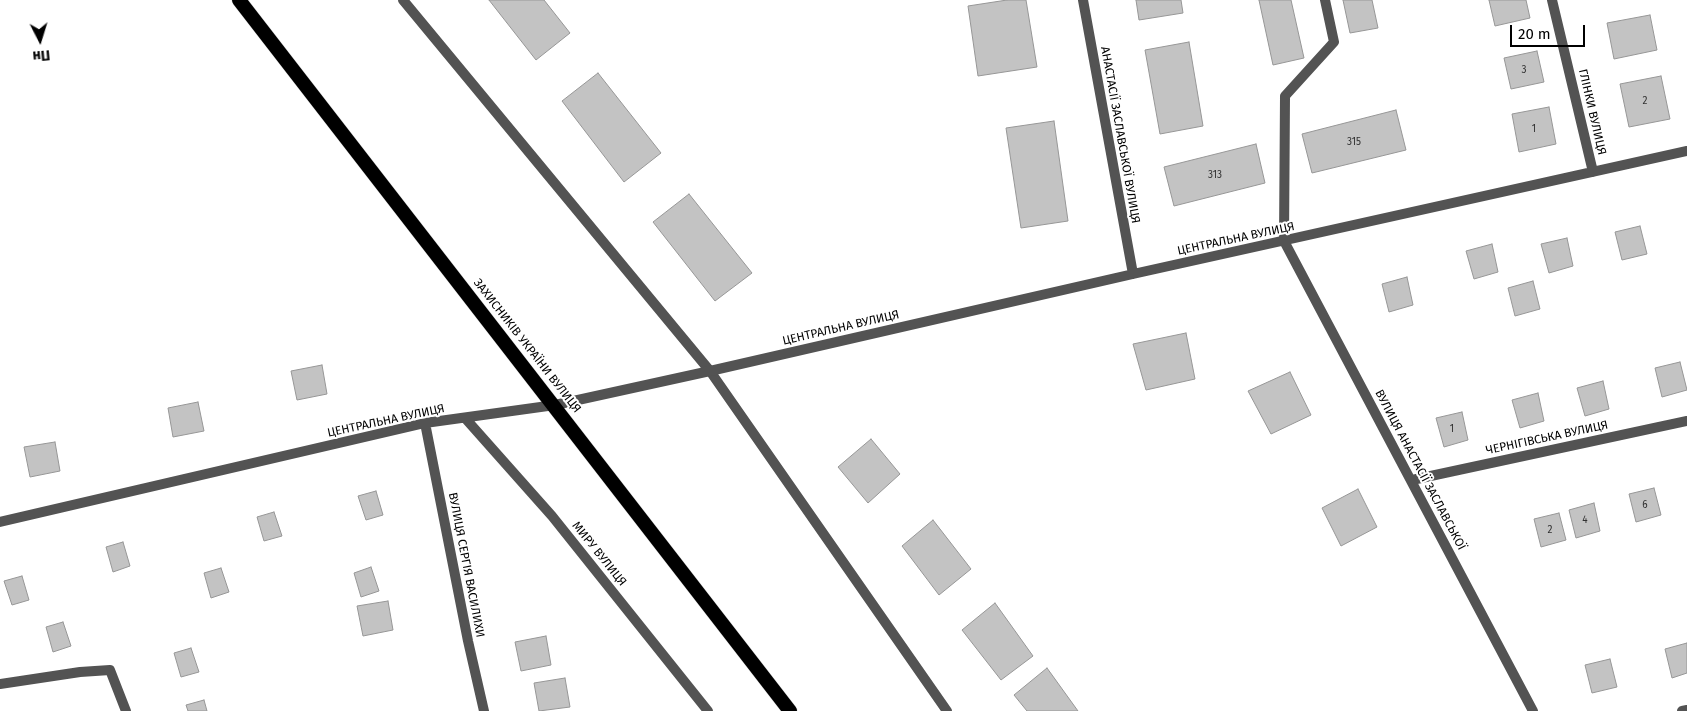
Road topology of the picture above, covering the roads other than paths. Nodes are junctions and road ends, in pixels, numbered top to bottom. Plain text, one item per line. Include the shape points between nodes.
1 (239, 0) edge
2 (403, 0) edge
3 (1083, 0) edge
4 (1325, 0) edge
5 (1552, 0) edge
6 (1687, 151) edge
7 (1593, 172) junction
8 (1284, 241) junction
9 (1133, 274) junction
10 (710, 371) junction
11 (555, 405) junction
12 (465, 418) junction
13 (1687, 421) edge
14 (425, 423) junction
15 (1412, 480) junction
16 (0, 522) edge
17 (0, 684) edge
18 (1687, 710) edge
19 (126, 711) edge
20 (484, 711) edge
21 (708, 711) edge
22 (790, 711) edge
23 (947, 711) edge
24 (1533, 711) edge
25 (1682, 711) edge

1 - 11 highway, ЗАХИСНИКІВ УКРАЇНИ ВУЛИЦЯ
2 - 10 street
3 - 9 street, АНАСТАСІЇ ЗАСЛАВСЬКОЇ ВУЛИЦЯ
4 - 8 street via 1334,42 1285,96
5 - 7 street, ГЛІНКИ ВУЛИЦЯ
6 - 7 street, ЦЕНТРАЛЬНА ВУЛИЦЯ
7 - 8 street, ЦЕНТРАЛЬНА ВУЛИЦЯ
8 - 9 street, ЦЕНТРАЛЬНА ВУЛИЦЯ
8 - 15 street, ВУЛИЦЯ АНАСТАСІЇ ЗАСЛАВСЬКОЇ
9 - 10 street, ЦЕНТРАЛЬНА ВУЛИЦЯ
10 - 11 street, ЦЕНТРАЛЬНА ВУЛИЦЯ
10 - 23 street
11 - 12 street, ЦЕНТРАЛЬНА ВУЛИЦЯ
11 - 22 highway, ЗАХИСНИКІВ УКРАЇНИ ВУЛИЦЯ
12 - 14 street, ЦЕНТРАЛЬНА ВУЛИЦЯ
12 - 21 street, МИРУ ВУЛИЦЯ via 552,516
13 - 15 street, ЧЕРНІГІВСЬКА ВУЛИЦЯ
14 - 16 street, ЦЕНТРАЛЬНА ВУЛИЦЯ
14 - 20 street, ВУЛИЦЯ СЕРГІЯ ВАСИЛИХИ
15 - 24 street, ВУЛИЦЯ АНАСТАСІЇ ЗАСЛАВСЬКОЇ
17 - 19 street via 110,670
18 - 25 street

